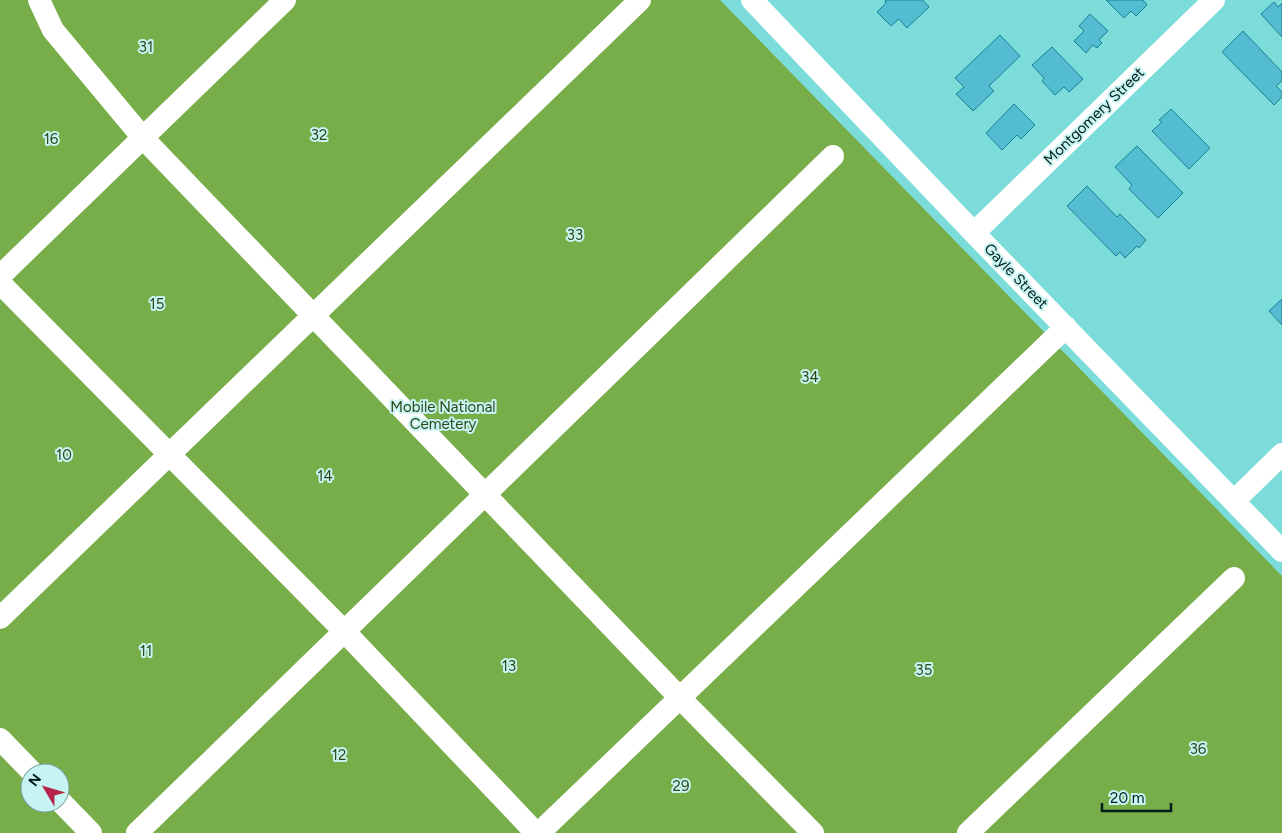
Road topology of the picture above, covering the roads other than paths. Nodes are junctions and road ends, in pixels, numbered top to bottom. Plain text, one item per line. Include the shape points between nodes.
1 (39, 0) edge
2 (286, 0) edge
3 (640, 0) edge
4 (752, 0) edge
5 (1214, 0) edge
6 (143, 138) junction
7 (833, 156) dead end
8 (974, 233) junction
9 (0, 276) edge
10 (0, 283) edge
11 (314, 315) junction
12 (1066, 327) junction
13 (170, 454) junction
14 (1282, 454) edge
15 (485, 493) junction
16 (1234, 501) junction
17 (1282, 551) edge
18 (1234, 578) dead end
19 (0, 618) edge
20 (344, 631) junction
21 (680, 698) junction
22 (0, 740) edge
23 (22, 763) edge
24 (70, 811) edge
25 (91, 833) edge
26 (137, 833) edge
27 (537, 833) edge
28 (813, 833) edge
29 (968, 833) edge

1 - 6 street via 52,30
2 - 6 street
3 - 11 street
4 - 8 street, Gayle Street
5 - 8 street, Montgomery Street
6 - 9 street
6 - 11 street
7 - 15 street
8 - 12 street, Gayle Street
10 - 13 street
11 - 13 street
11 - 15 street
12 - 16 street, Gayle Street
12 - 21 street
13 - 19 street
13 - 20 street
14 - 16 street
15 - 20 street
15 - 21 street
16 - 17 street, Gayle Street
18 - 29 street
20 - 26 street
20 - 27 street
21 - 27 street
21 - 28 street
22 - 23 street
24 - 25 street

